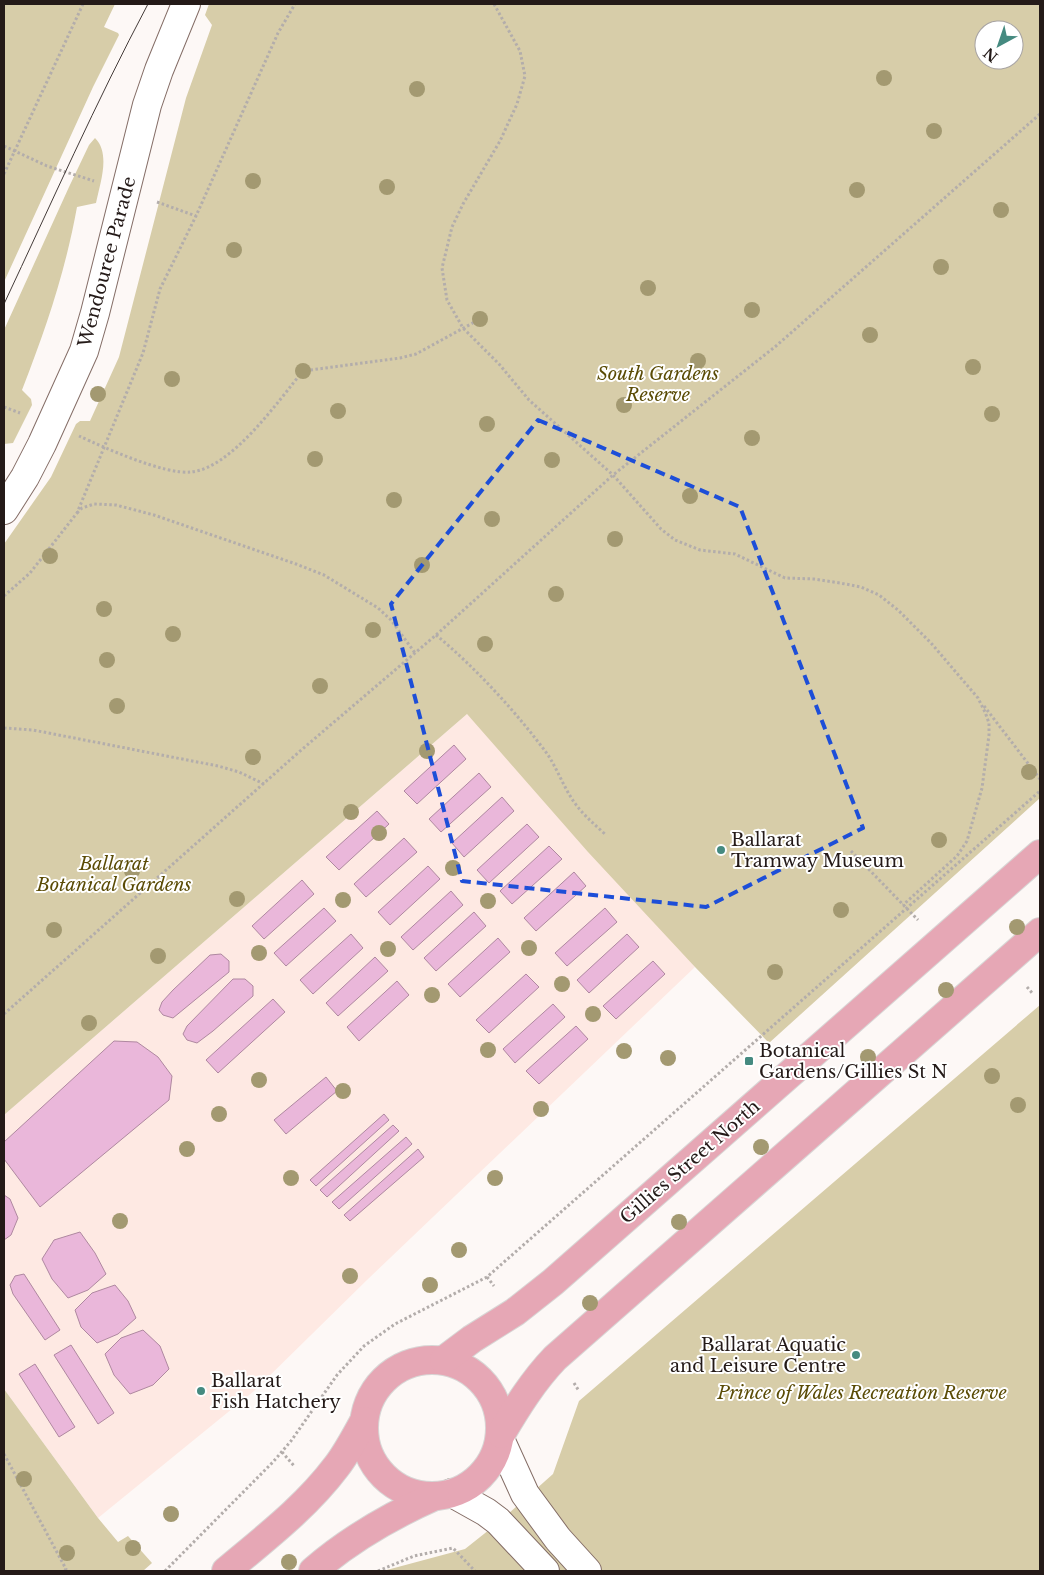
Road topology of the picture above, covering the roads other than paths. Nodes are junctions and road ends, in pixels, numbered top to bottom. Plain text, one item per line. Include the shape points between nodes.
1 (186, 4) edge
2 (4, 510) edge
3 (1034, 864) edge
4 (1040, 932) edge
5 (444, 1360) junction
6 (364, 1421) junction
7 (501, 1436) junction
8 (444, 1495) junction
9 (582, 1566) edge
10 (226, 1571) edge
11 (313, 1571) edge
12 (545, 1571) edge
13 (602, 1571) edge

1 - 2 street, Wendouree Parade via 147,106 84,351 42,444
3 - 5 main road, Gillies Street North via 545,1288 516,1312
4 - 7 main road via 555,1358 540,1374
5 - 6 main road via 425,1359 391,1373 377,1386 368,1403
5 - 7 main road via 475,1374 487,1386 496,1401
6 - 8 main road via 371,1459 382,1475 398,1487 416,1494
6 - 10 main road via 334,1469 292,1514
7 - 8 main road via 497,1452 484,1473 469,1486
7 - 9 street via 525,1494
8 - 11 main road via 374,1526
8 - 12 street via 486,1512
9 - 13 street

